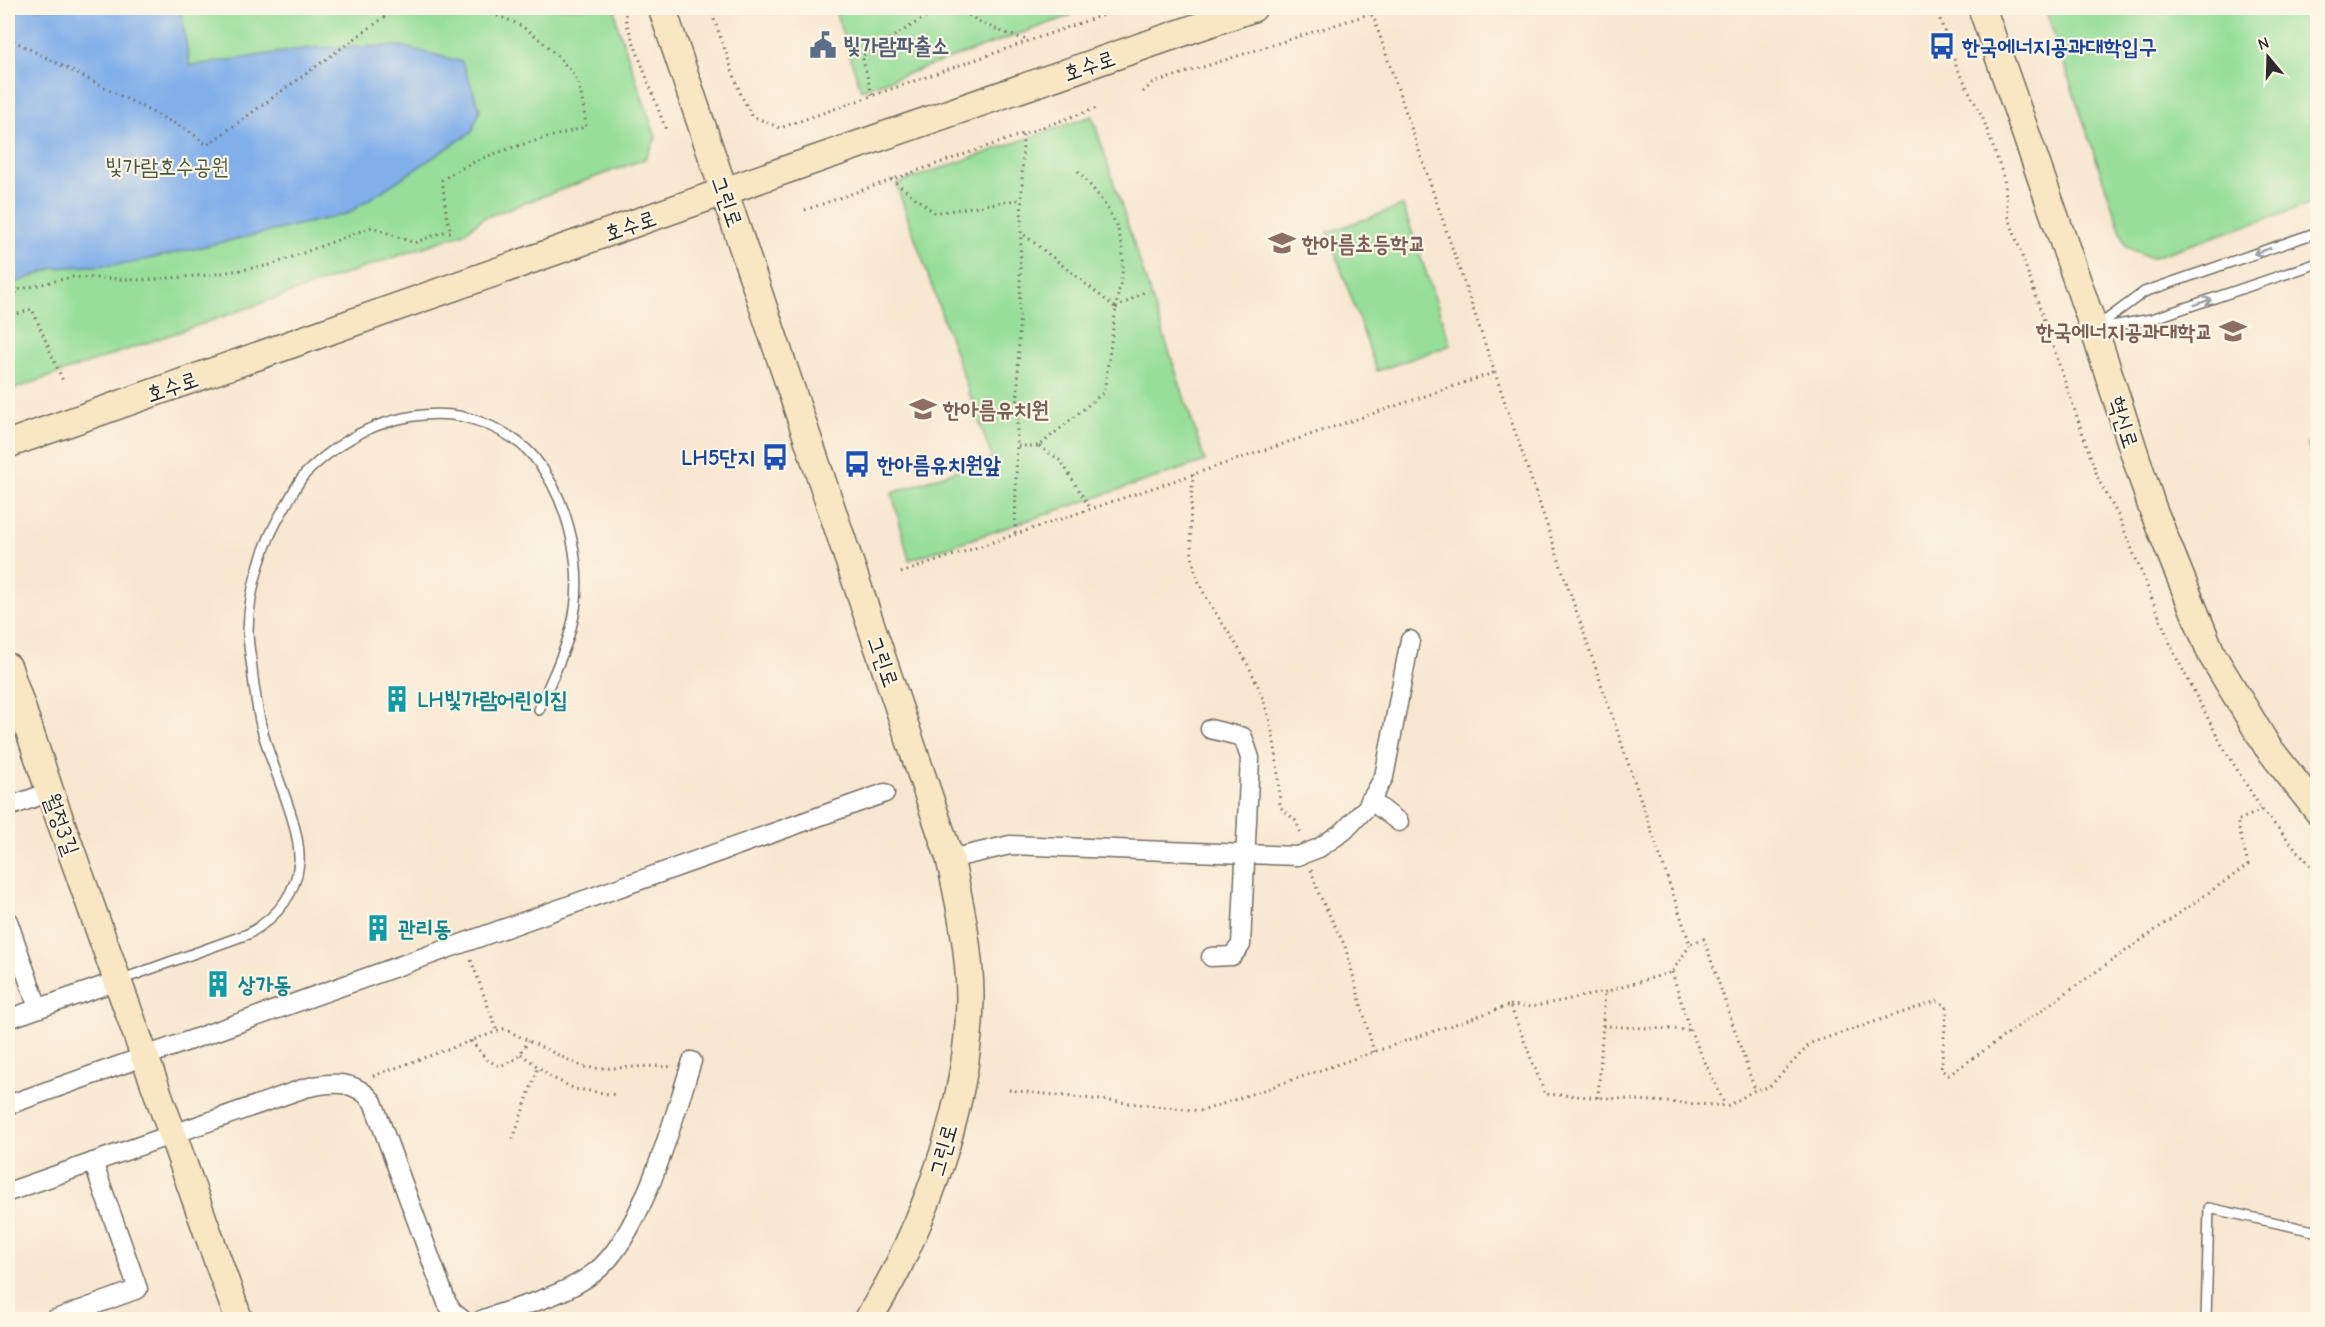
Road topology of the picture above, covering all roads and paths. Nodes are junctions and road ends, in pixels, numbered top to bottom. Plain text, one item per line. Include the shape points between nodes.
1 (372, 8) edge
2 (414, 8) edge
3 (456, 8) edge
4 (625, 8) edge
5 (662, 8) edge
6 (710, 8) edge
7 (940, 8) edge
8 (959, 8) edge
9 (1123, 8) edge
10 (1254, 8) edge
11 (1388, 8) edge
12 (1936, 8) edge
13 (1982, 8) edge
14 (1368, 12) junction
15 (389, 14) junction
16 (8, 38) edge
17 (1029, 40) junction
18 (1143, 92) dead end
19 (872, 95) junction
20 (1097, 108) dead end
21 (666, 130) dead end
22 (1023, 133) junction
23 (1078, 171) dead end
24 (891, 179) junction
25 (725, 191) junction
26 (1022, 198) junction
27 (805, 210) dead end
28 (2318, 232) edge
29 (1022, 233) junction
30 (2318, 263) edge
31 (8, 271) edge
32 (17, 290) junction
33 (1146, 291) dead end
34 (1116, 308) junction
35 (12, 316) junction
36 (8, 320) edge
37 (2094, 329) junction
38 (1496, 372) junction
39 (63, 381) dead end
40 (1018, 410) junction
41 (984, 413) dead end
42 (8, 444) edge
43 (1018, 446) junction
44 (1039, 446) junction
45 (1193, 474) junction
46 (1090, 508) junction
47 (1015, 534) junction
48 (901, 573) dead end
49 (1410, 640) dead end
50 (8, 667) edge
51 (539, 710) dead end
52 (1210, 729) dead end
53 (50, 792) junction
54 (885, 794) dead end
55 (1370, 800) junction
56 (8, 807) edge
57 (2262, 810) junction
58 (2318, 811) edge
59 (1399, 822) dead end
60 (1309, 852) junction
61 (1246, 855) junction
62 (950, 858) junction
63 (2318, 874) edge
64 (8, 921) edge
65 (465, 944) junction
66 (1690, 944) junction
67 (1211, 957) dead end
68 (1672, 972) junction
69 (117, 981) junction
70 (1605, 992) junction
71 (1510, 1005) junction
72 (38, 1008) junction
73 (8, 1019) edge
74 (1603, 1026) junction
75 (1690, 1030) junction
76 (497, 1031) junction
77 (471, 1041) junction
78 (529, 1041) junction
79 (1374, 1052) junction
80 (521, 1053) junction
81 (145, 1058) junction
82 (691, 1065) joint
83 (538, 1067) junction
84 (354, 1087) junction
85 (1009, 1090) dead end
86 (1755, 1090) junction
87 (617, 1095) dead end
88 (1598, 1099) junction
89 (8, 1105) edge
90 (1725, 1105) junction
91 (173, 1134) junction
92 (513, 1139) dead end
93 (93, 1162) junction
94 (8, 1192) edge
95 (2318, 1232) edge
96 (53, 1320) edge
97 (239, 1320) edge
98 (464, 1320) edge
99 (481, 1320) edge
100 (867, 1320) edge
101 (2206, 1320) edge

1 - 15 path
2 - 15 path
3 - 32 path via 482,10 516,22 545,43 575,75 586,128 489,154 442,180 451,232 414,243 372,227 271,266 141,280 72,278
4 - 21 path via 626,22
5 - 25 street, 그린로
6 - 19 path via 752,117 780,128
7 - 19 path via 862,56
8 - 17 path via 993,29
9 - 17 path
10 - 25 street, 호수로
11 - 14 path
12 - 57 path via 2001,168 2008,215 2099,481 2119,517 2174,653 2223,747
13 - 37 street, 혁신로
14 - 18 path via 1153,83
14 - 38 path via 1373,16
15 - 16 path via 207,145 189,131
17 - 19 path
20 - 22 path
22 - 24 path
22 - 26 path
23 - 34 path via 1102,199 1120,240 1123,257
24 - 26 path via 935,213
24 - 27 path
25 - 42 street, 호수로
25 - 62 street, 그린로
26 - 29 path
28 -> 37 lane via 2144,292
29 - 34 path
29 - 40 path
37 -> 30 lane via 2152,319
31 - 32 path
32 - 35 path via 10,308
33 - 34 path
34 - 44 path via 1104,392
35 - 36 path
35 - 39 path via 32,309
37 - 58 street, 혁신로 via 2152,507 2212,655 2267,746
38 - 45 path
38 - 66 path
40 - 41 path
40 - 43 path
43 - 44 path
43 - 47 path
44 - 46 path via 1061,461
45 - 46 path
45 - 60 path via 1191,530 1196,574 1256,680 1276,743 1280,807 1295,820
46 - 47 path
47 - 48 path
49 - 55 street via 1384,777
50 - 53 street, 월정3길
51 - 69 lane via 571,629 576,581 570,533 544,472 533,456 503,432 459,416 414,417 356,435 304,476 273,525 254,582 248,633 257,708 298,842 299,862 289,899 262,927 248,934
52 - 61 street via 1243,737 1250,758
53 - 56 street
53 - 69 street, 월정3길
54 - 65 street
55 - 59 street
55 - 60 street via 1344,831
57 - 63 path
57 - 86 path via 2237,821 2248,865 1949,1075 1941,1070 1947,1006 1937,1001 1811,1043 1769,1087
60 - 61 street via 1298,856
60 - 79 path via 1313,881 1349,959
61 - 62 street via 1010,845
61 - 67 street via 1241,945 1232,956
62 - 100 street, 그린로 via 963,923 970,998 960,1083 929,1194 901,1262
64 - 72 street
65 - 76 path
65 - 81 street
66 - 68 path
66 - 86 path via 1704,939
68 - 70 path
68 - 75 path
69 - 72 street
69 - 81 street, 월정3길
70 - 71 path via 1531,1007
70 - 74 path
71 - 79 path
71 - 88 path via 1545,1094
72 - 73 street
74 - 75 path
74 - 88 path
75 - 90 path
76 - 77 path
76 - 78 path via 504,1029
77 - 80 path via 487,1060 500,1066 509,1064
77 - 84 path
78 - 80 path
78 - 82 path via 583,1067 596,1069
79 - 85 path via 1202,1111
80 - 83 path
81 - 89 street
81 - 91 street, 월정3길
82 - 99 street via 645,1196 612,1255 597,1271 567,1289
83 - 87 path via 575,1089
83 - 92 path
84 - 91 street via 318,1085
84 - 98 street via 373,1102 447,1303
86 - 90 path
88 - 90 path
91 - 93 street
91 - 97 street, 월정3길
93 - 94 street
93 - 96 street via 138,1289
95 - 101 lane via 2210,1208

